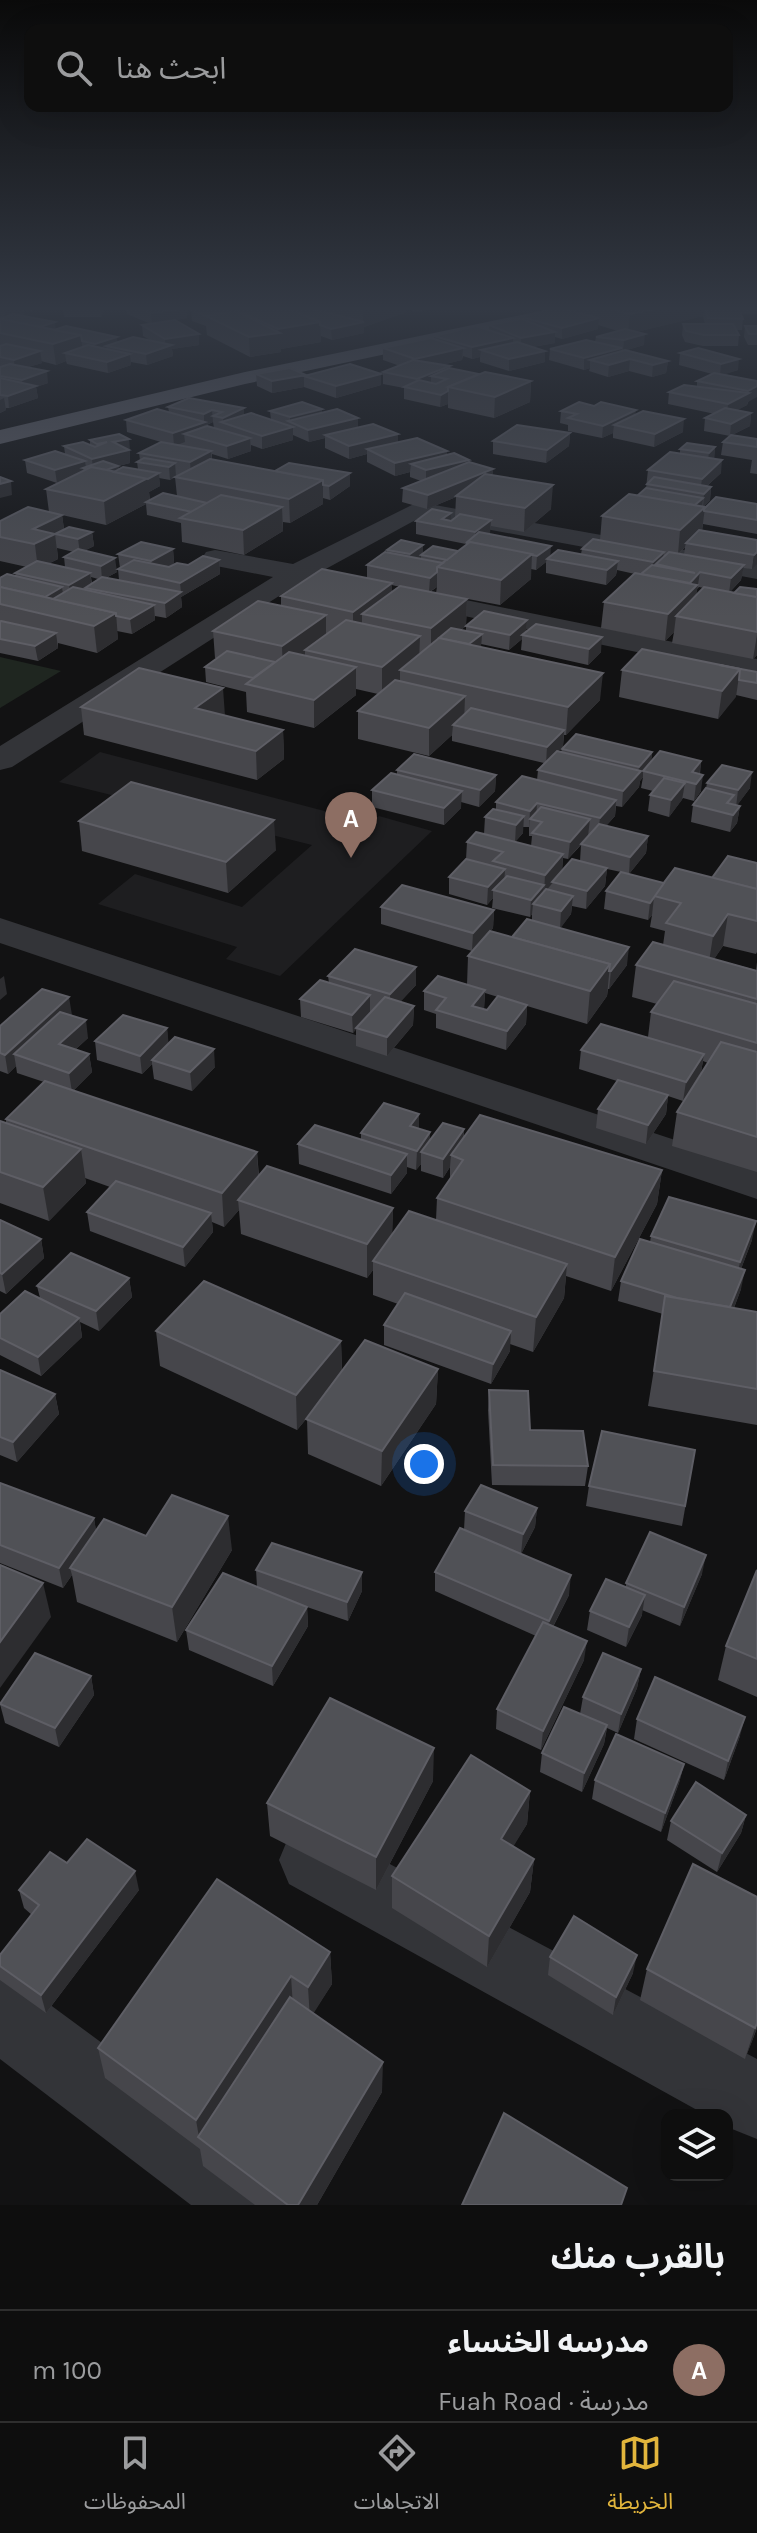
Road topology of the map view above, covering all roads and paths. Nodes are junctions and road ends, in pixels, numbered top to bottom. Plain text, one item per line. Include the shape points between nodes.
1 (51, 412) edge
2 (104, 412) edge
3 (0, 423) edge
4 (0, 437) edge
5 (215, 558) edge
6 (757, 571) edge
7 (297, 573) junction
8 (343, 582) edge
9 (373, 589) edge
10 (757, 668) edge
11 (0, 760) edge
12 (0, 930) edge
13 (757, 1183) edge
14 (313, 1860) dead end
15 (0, 2013) edge
16 (757, 2101) edge
17 (256, 2205) edge

1 - 3 highway
2 - 4 highway
5 - 7 street
6 - 7 street via 418,509
7 - 8 street
7 - 11 street
9 - 10 street
12 - 13 street
14 - 16 street
15 - 17 street

